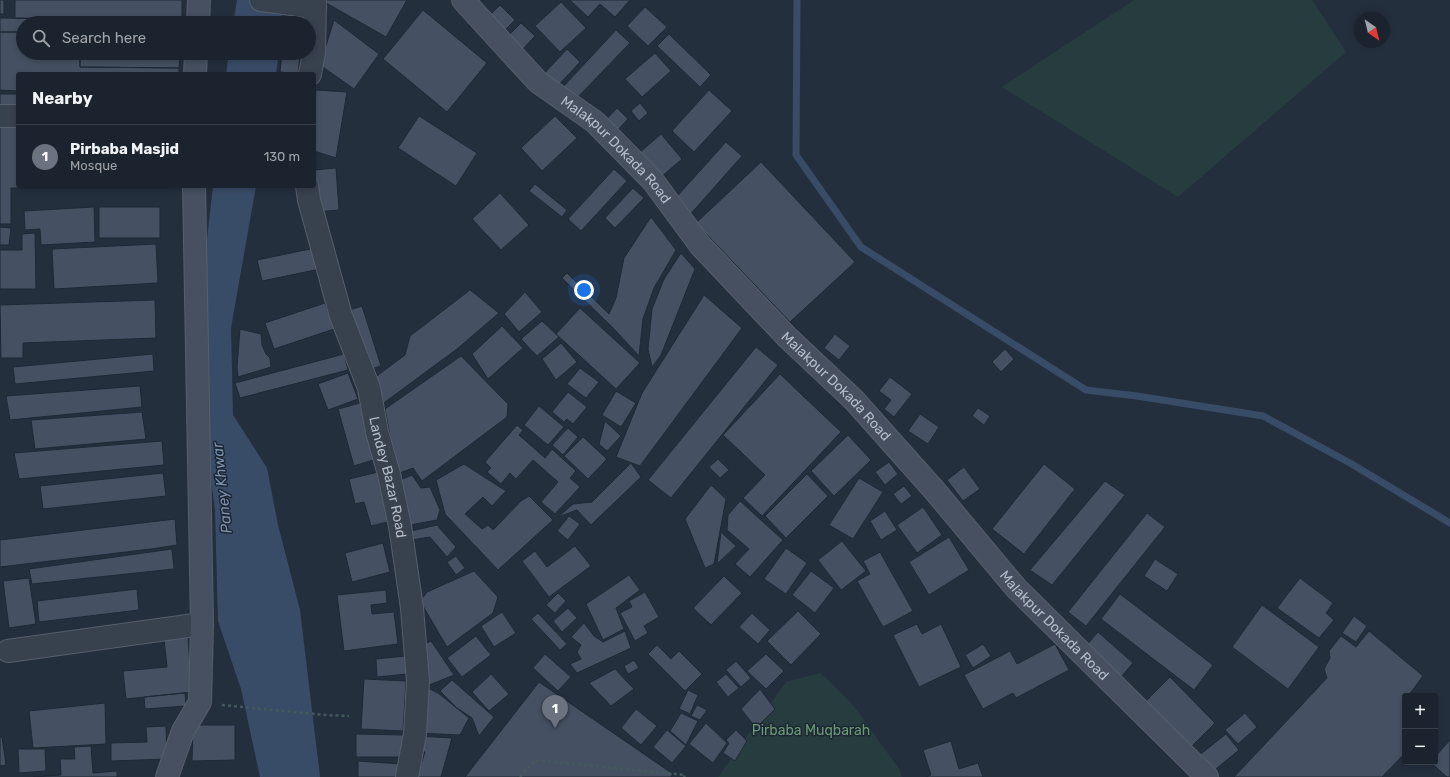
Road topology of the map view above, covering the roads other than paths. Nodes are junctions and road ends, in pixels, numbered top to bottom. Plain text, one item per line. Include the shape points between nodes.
1 (199, 0) edge
2 (261, 0) edge
3 (463, 0) edge
4 (315, 4) edge
5 (198, 16) edge
6 (315, 16) edge
7 (196, 60) edge
8 (313, 60) edge
9 (195, 72) edge
10 (310, 72) edge
11 (0, 116) edge
12 (16, 116) edge
13 (194, 188) edge
14 (307, 188) edge
15 (202, 624) junction
16 (8, 650) dead end
17 (167, 777) edge
18 (407, 777) edge
19 (1207, 777) edge

1 - 5 street
2 - 4 street
3 - 19 street, Malakpur Dokada Road via 538,82 595,122 653,180 700,245 787,337 854,400 1016,588
4 - 6 street
7 - 9 street
8 - 10 street
11 - 12 street
13 - 15 street
14 - 18 street, Landey Bazar Road via 342,316 369,388 400,526 412,608 418,681 415,734
15 - 16 street
15 - 17 street via 200,702 183,731

